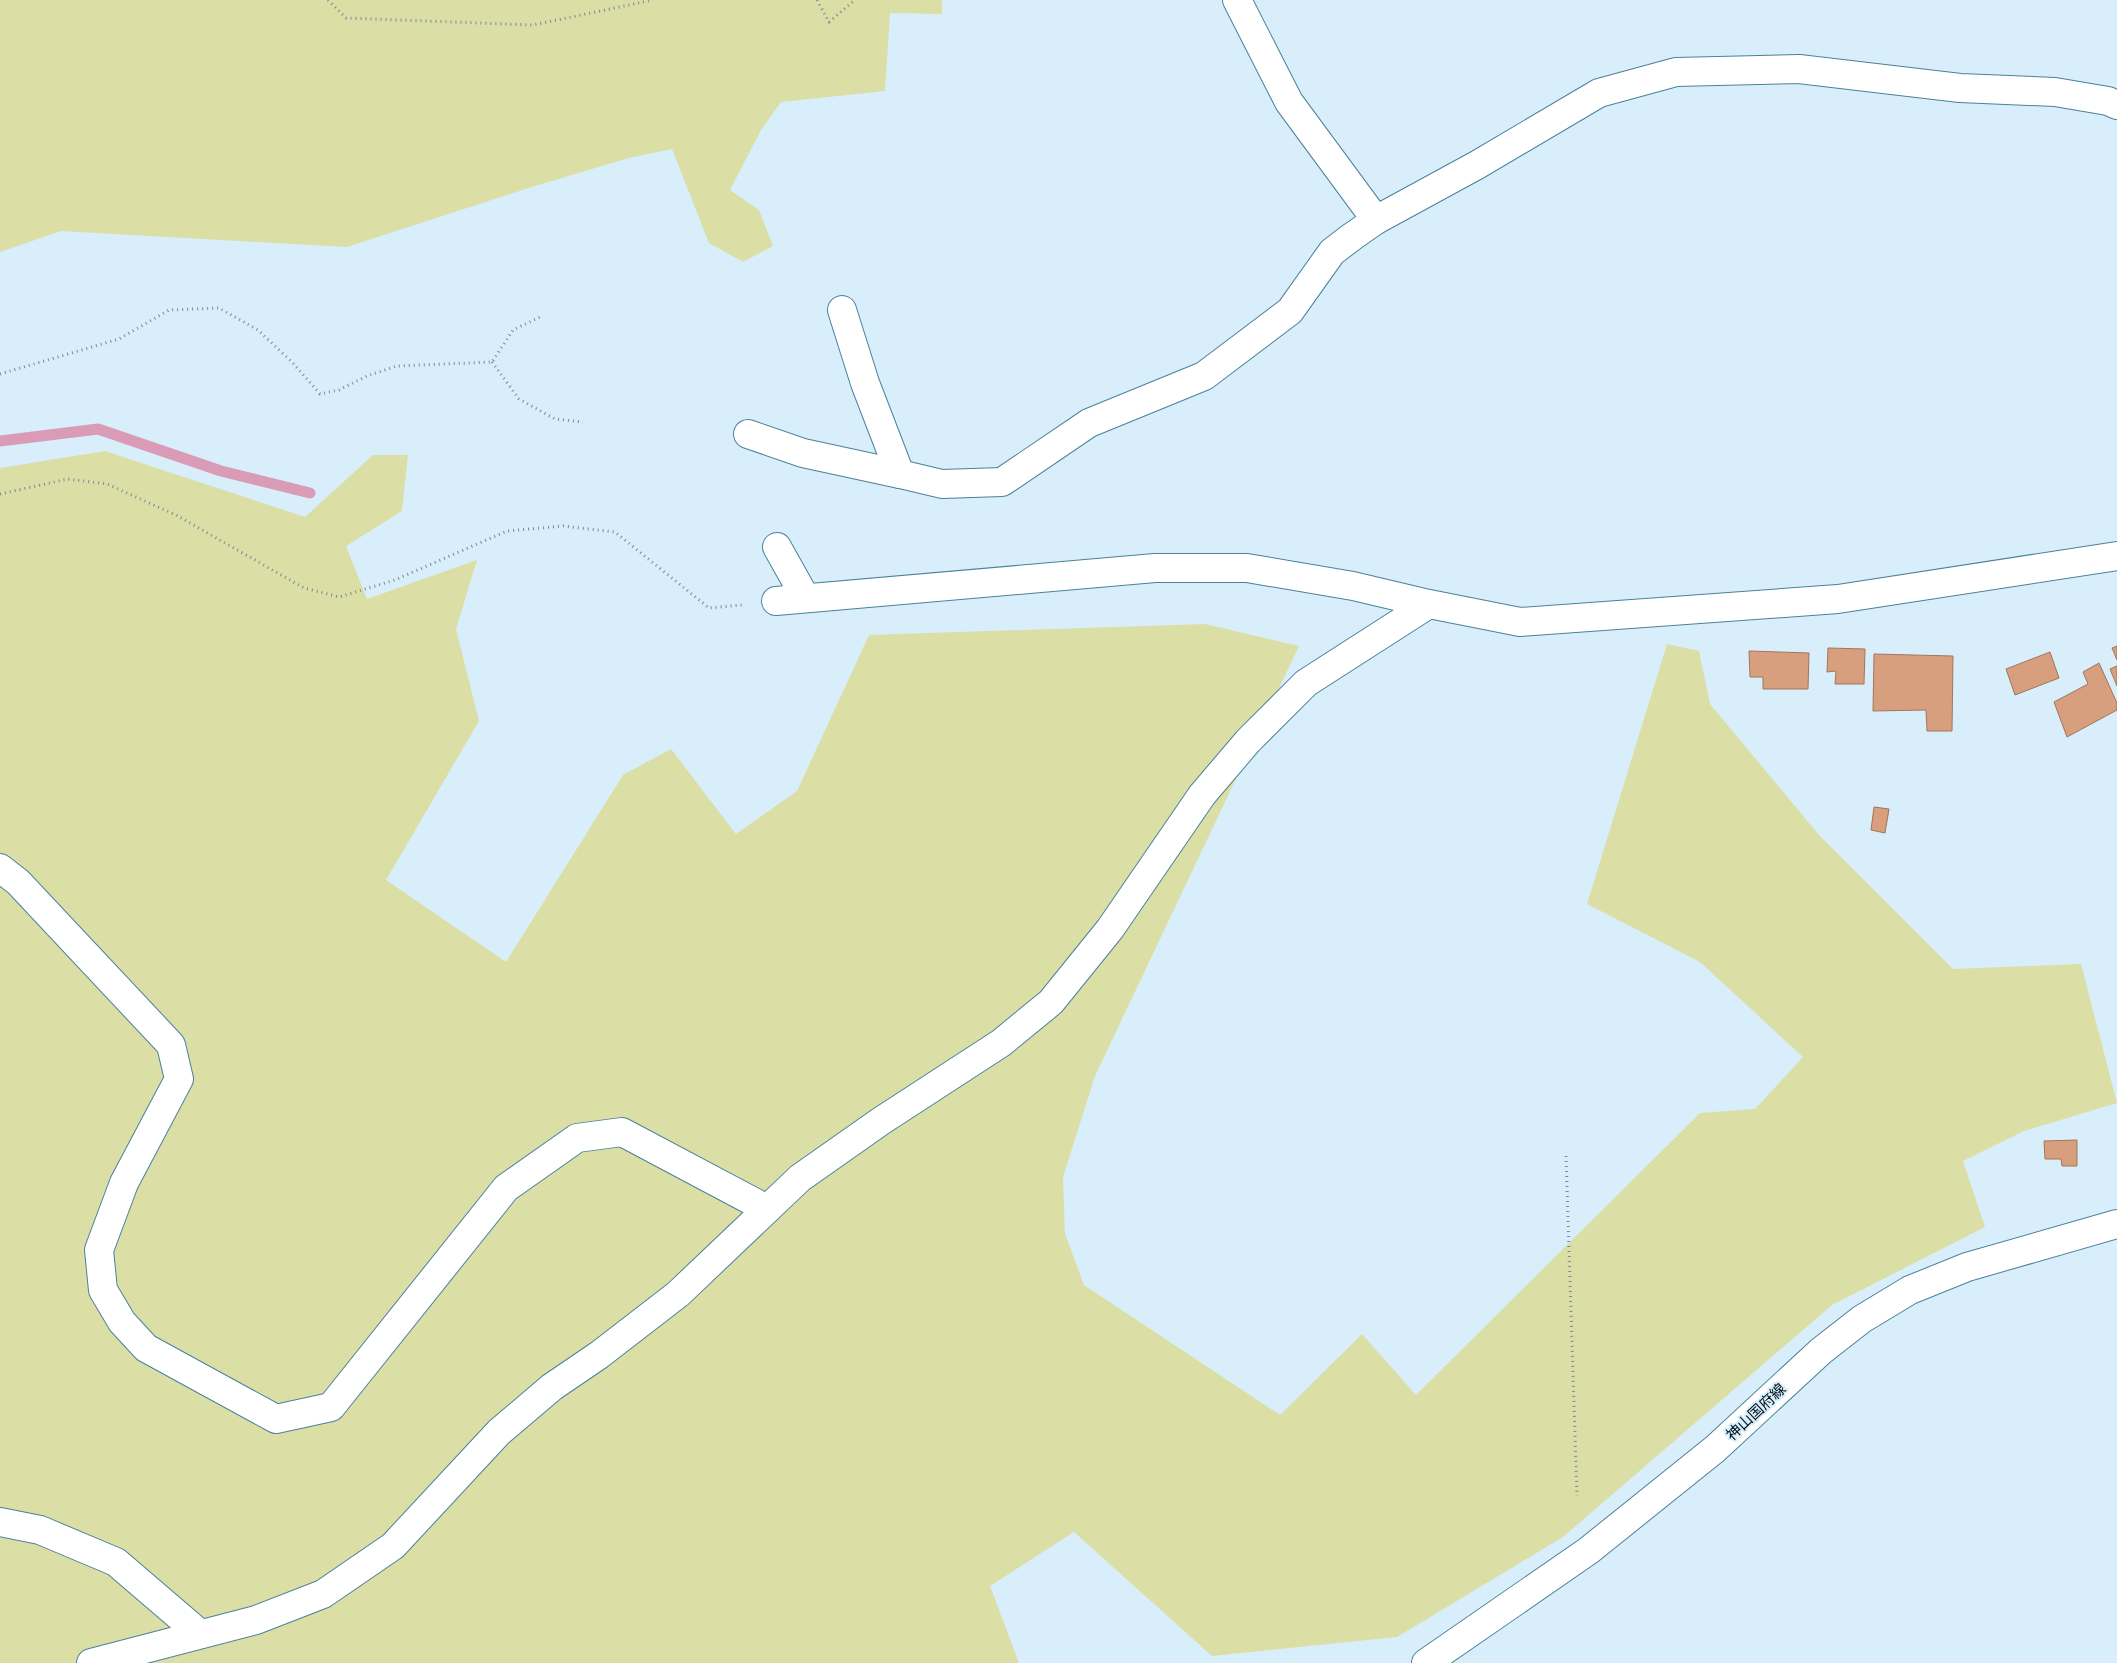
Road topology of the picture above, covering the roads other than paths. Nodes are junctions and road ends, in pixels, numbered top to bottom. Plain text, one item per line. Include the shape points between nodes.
1 (1237, 0) edge
2 (2117, 105) edge
3 (1376, 220) junction
4 (842, 310) dead end
5 (748, 434) dead end
6 (900, 474) junction
7 (777, 547) dead end
8 (2117, 556) edge
9 (805, 597) junction
10 (776, 601) road end
11 (1429, 604) junction
12 (0, 868) edge
13 (767, 1209) junction
14 (2117, 1224) edge
15 (0, 1522) edge
16 (200, 1634) junction
17 (91, 1663) edge
18 (1426, 1663) edge

1 - 3 street via 1289,102
2 - 3 street via 2055,92 1960,88 1799,69 1676,72 1599,93
3 - 6 street via 1332,252 1290,311 1204,376 1089,422 1002,482 942,484
4 - 6 street
5 - 6 street via 803,454
7 - 9 street
8 - 11 street via 1838,598 1520,622
9 - 10 street
9 - 11 street via 1155,568 1248,568 1353,586
11 - 13 street via 1306,683 1248,741 1202,795 1110,929 1051,1002 1001,1044 800,1178
12 - 13 street via 18,882 171,1045 179,1079 124,1183 99,1250 103,1290 122,1322 146,1348 276,1419 331,1407 506,1188 577,1138 622,1132
13 - 16 street via 678,1294 552,1387 499,1432 393,1546 323,1594 256,1620
14 - 18 street, 神山国府線 via 1967,1267 1910,1290 1862,1320 1821,1351 1716,1449 1588,1551
15 - 16 street via 40,1530 116,1562
16 - 17 street

